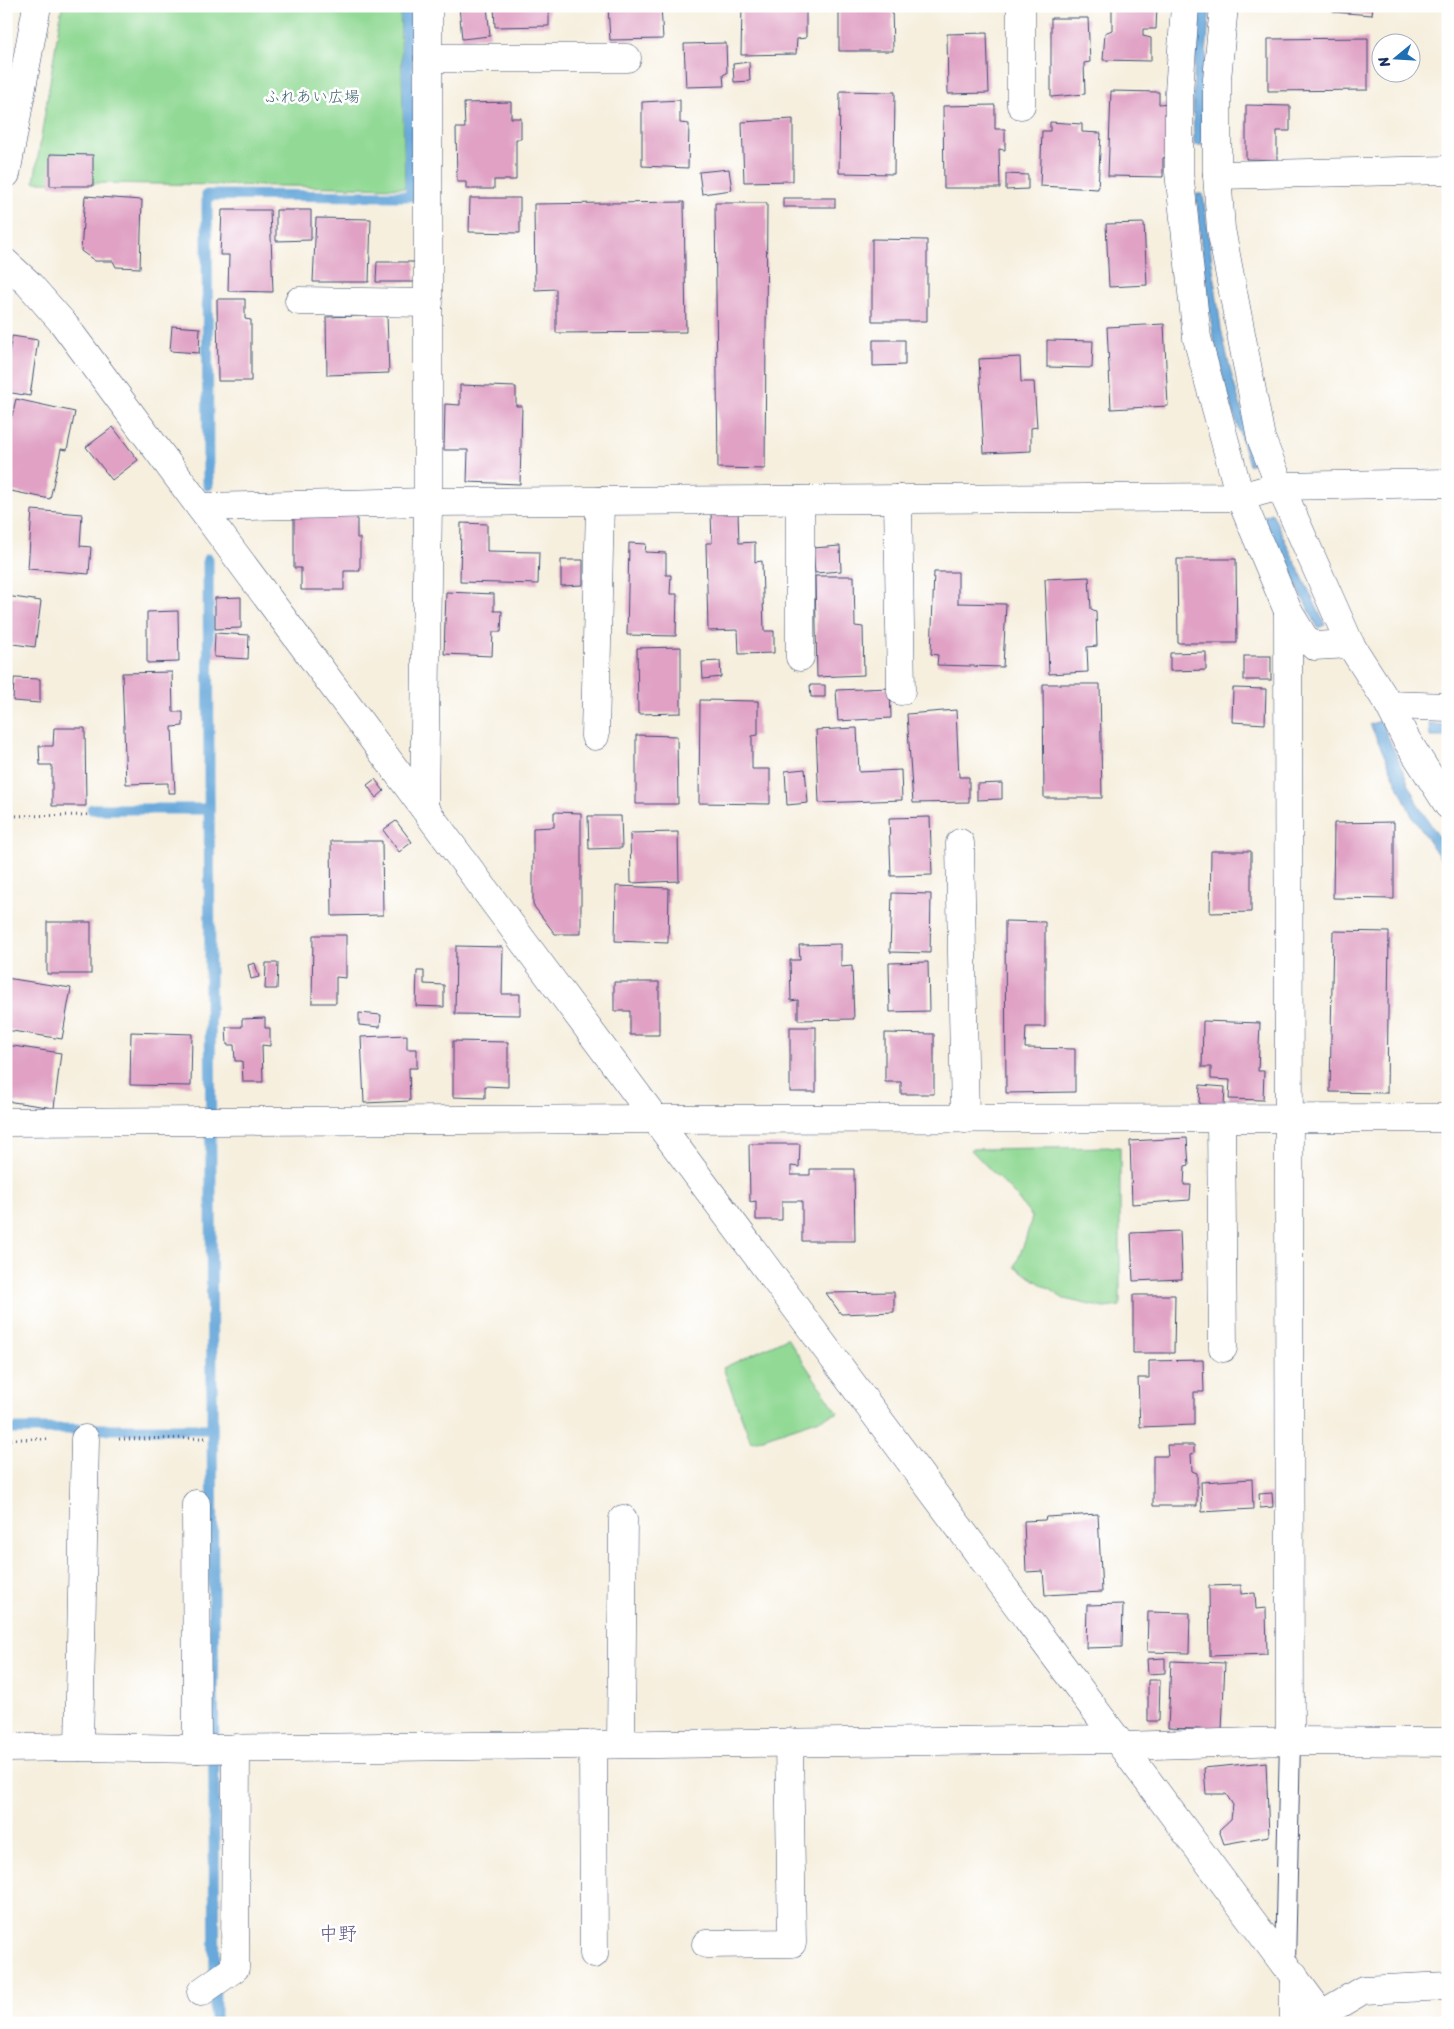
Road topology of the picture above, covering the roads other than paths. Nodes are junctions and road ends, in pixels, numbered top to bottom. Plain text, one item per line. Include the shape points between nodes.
1 (38, 6) edge
2 (428, 6) edge
3 (1021, 6) edge
4 (1184, 6) edge
5 (1224, 6) edge
6 (428, 58) junction
7 (627, 58) dead end
8 (1021, 105) dead end
9 (1448, 170) edge
10 (6, 174) edge
11 (1217, 175) junction
12 (6, 263) edge
13 (299, 301) dead end
14 (428, 302) junction
15 (1448, 483) edge
16 (1280, 486) junction
17 (1240, 497) junction
18 (898, 499) junction
19 (800, 500) junction
20 (600, 501) junction
21 (428, 502) junction
22 (200, 507) junction
23 (1288, 611) junction
24 (1350, 644) junction
25 (800, 657) dead end
26 (901, 691) dead end
27 (1390, 705) junction
28 (1448, 707) edge
29 (596, 736) dead end
30 (1448, 805) edge
31 (424, 808) junction
32 (960, 843) dead end
33 (654, 1118) junction
34 (1448, 1118) edge
35 (965, 1119) junction
36 (1221, 1119) junction
37 (1288, 1119) junction
38 (6, 1122) edge
39 (1223, 1348) dead end
40 (85, 1439) dead end
41 (196, 1504) dead end
42 (624, 1519) dead end
43 (1290, 1741) junction
44 (789, 1742) junction
45 (1448, 1742) edge
46 (1119, 1743) junction
47 (592, 1744) junction
48 (621, 1744) junction
49 (79, 1747) junction
50 (6, 1748) edge
51 (236, 1748) junction
52 (197, 1749) junction
53 (706, 1944) dead end
54 (594, 1954) dead end
55 (1289, 1970) junction
56 (1448, 1986) edge
57 (201, 1992) dead end
58 (1325, 2018) edge
59 (1294, 2023) edge

1 - 10 street
2 - 6 street
3 - 8 street
4 - 17 street via 1179,172 1197,338
5 - 11 street via 1217,79
6 - 7 street
6 - 14 street
9 - 11 street
11 - 16 street via 1221,229 1261,438
12 - 22 street via 63,323
13 - 14 street
14 - 21 street
15 - 16 street
16 - 17 street
16 - 24 street
17 - 18 street
17 - 23 street
18 - 19 street
18 - 26 street
19 - 20 street
19 - 25 street
20 - 21 street
20 - 29 street
21 - 22 street
21 - 31 street
22 - 31 street
23 - 24 street via 1305,639 1314,646
23 - 37 street
24 - 27 street
27 - 28 street
27 - 30 street via 1406,739
31 - 33 street
32 - 35 street
33 - 35 street
33 - 38 street
33 - 46 street
34 - 37 street
35 - 36 street
36 - 37 street
36 - 39 street
37 - 43 street
40 - 49 street
41 - 52 street
42 - 48 street
43 - 45 street
43 - 46 street
43 - 55 lane
44 - 46 street
44 - 48 street
44 - 53 street via 792,1943
46 - 55 street
47 - 48 street
47 - 51 street
47 - 54 street
49 - 50 street
49 - 52 street
51 - 52 street
51 - 57 street via 235,1968
55 - 58 street
55 - 59 street
56 - 58 street via 1363,1990

